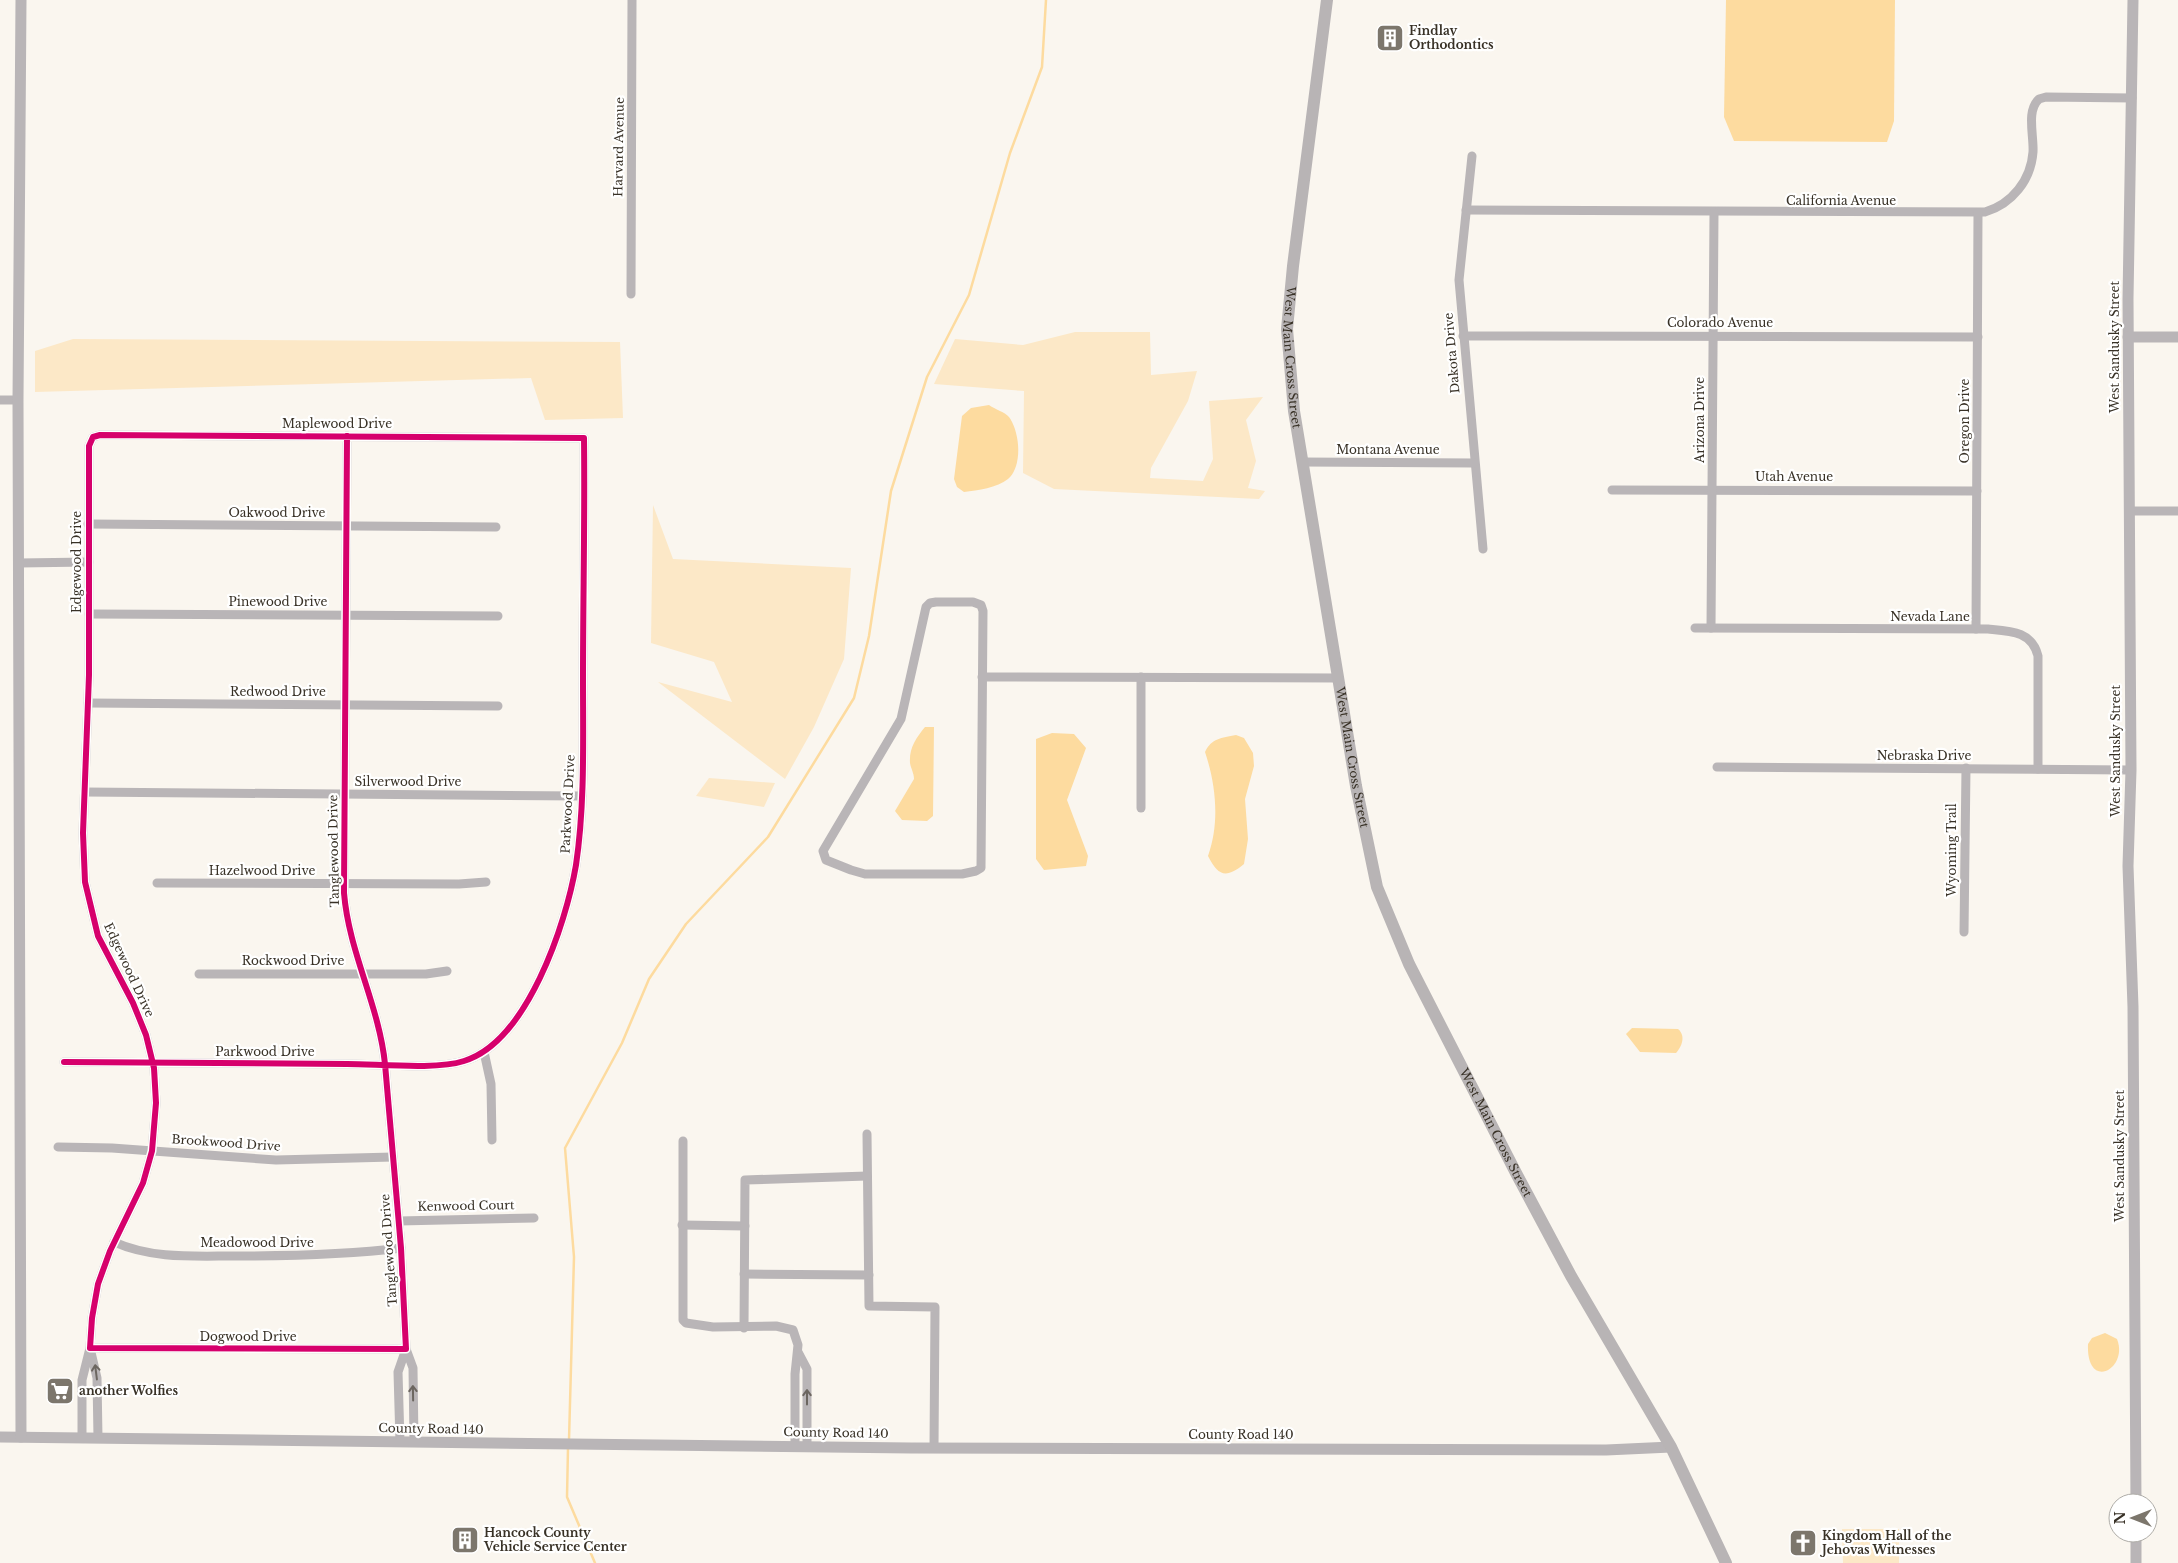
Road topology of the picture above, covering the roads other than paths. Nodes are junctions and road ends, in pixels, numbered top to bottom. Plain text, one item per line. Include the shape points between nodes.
1 (22, 0) edge
2 (632, 0) edge
3 (1327, 0) edge
4 (2133, 0) edge
5 (2132, 98) junction
6 (1472, 156) dead end
7 (1466, 210) junction
8 (1714, 213) junction
9 (1978, 213) junction
10 (630, 294) dead end
11 (1463, 336) junction
12 (1713, 336) junction
13 (1978, 337) junction
14 (2128, 337) junction
15 (2178, 337) edge
16 (0, 400) edge
17 (18, 400) junction
18 (347, 436) junction
19 (584, 438) joint
20 (91, 440) joint
21 (1302, 462) junction
22 (1474, 463) junction
23 (1712, 489) junction
24 (1612, 490) dead end
25 (1977, 491) junction
26 (2129, 511) junction
27 (2178, 511) edge
28 (88, 524) junction
29 (346, 526) junction
30 (496, 526) dead end
31 (1483, 549) dead end
32 (89, 562) junction
33 (19, 563) junction
34 (89, 614) junction
35 (346, 615) junction
36 (498, 616) dead end
37 (1695, 628) dead end
38 (1711, 628) junction
39 (1976, 629) junction
40 (1141, 676) junction
41 (982, 677) junction
42 (1338, 678) junction
43 (88, 704) junction
44 (345, 705) junction
45 (498, 706) dead end
46 (1717, 767) dead end
47 (1966, 768) junction
48 (2038, 769) junction
49 (2131, 770) junction
50 (85, 792) junction
51 (344, 794) junction
52 (582, 796) junction
53 (1141, 808) dead end
54 (486, 882) dead end
55 (157, 883) dead end
56 (344, 884) junction
57 (1964, 932) dead end
58 (447, 971) dead end
59 (199, 974) dead end
60 (362, 974) junction
61 (484, 1052) junction
62 (64, 1062) dead end
63 (152, 1062) junction
64 (385, 1064) junction
65 (867, 1134) dead end
66 (492, 1140) dead end
67 (684, 1141) dead end
68 (58, 1147) dead end
69 (152, 1151) junction
70 (393, 1157) junction
71 (867, 1176) junction
72 (534, 1218) dead end
73 (399, 1221) junction
74 (682, 1225) junction
75 (745, 1226) junction
76 (114, 1242) junction
77 (401, 1248) junction
78 (744, 1274) junction
79 (868, 1275) junction
80 (744, 1328) junction
81 (90, 1348) junction
82 (406, 1349) junction
83 (798, 1352) junction
84 (0, 1437) edge
85 (21, 1437) junction
86 (82, 1438) junction
87 (98, 1438) junction
88 (400, 1442) junction
89 (414, 1442) junction
90 (807, 1445) junction
91 (795, 1446) junction
92 (1671, 1447) junction
93 (934, 1448) junction
94 (2136, 1493) edge
95 (2136, 1543) edge
96 (1726, 1563) edge
97 (2136, 1563) edge

1 - 17 street
2 - 10 street, Harvard Avenue
3 - 21 main road, West Main Cross Street via 1288,315 1289,370
4 - 5 street, West Sandusky Street
5 - 9 street, California Avenue via 2039,99 2032,110 2033,152 2026,178 2009,200
5 - 14 street, West Sandusky Street
6 - 7 street, Dakota Drive
7 - 8 street, California Avenue
7 - 11 street, Dakota Drive via 1459,280
8 - 9 street, California Avenue
8 - 12 street, Arizona Drive
9 - 13 street, Oregon Drive
11 - 12 street, Colorado Avenue
11 - 22 street, Dakota Drive
12 - 13 street, Colorado Avenue
12 - 23 street, Arizona Drive
13 - 25 street, Oregon Drive
14 - 15 street
14 - 26 street, West Sandusky Street
16 - 17 street
17 - 33 street
18 - 19 street, Maplewood Drive
18 - 20 street, Maplewood Drive via 100,435
18 - 29 street, Tanglewood Drive
19 - 52 street, Parkwood Drive
20 - 28 street, Edgewood Drive
21 - 22 street, Montana Avenue
21 - 42 main road, West Main Cross Street
22 - 31 street, Dakota Drive
23 - 24 street, Utah Avenue
23 - 25 street, Utah Avenue
23 - 38 street, Arizona Drive
25 - 39 street, Oregon Drive
26 - 27 street
26 - 49 street, West Sandusky Street
28 - 29 street, Oakwood Drive
28 - 32 street, Edgewood Drive
29 - 30 street, Oakwood Drive
29 - 35 street, Tanglewood Drive
32 - 33 street
32 - 34 street, Edgewood Drive
33 - 85 street
34 - 35 street, Pinewood Drive
34 - 43 street, Edgewood Drive
35 - 36 street, Pinewood Drive
35 - 44 street, Tanglewood Drive
37 - 38 street, Nevada Lane
38 - 39 street, Nevada Lane
39 - 48 street, Nevada Lane via 2016,632 2034,644 2039,670
40 - 41 street
40 - 42 street
40 - 53 street
41 - 41 street via 981,605 973,602 930,603 926,607 901,719 823,850 826,860 866,874 962,874 981,868
42 - 92 main road, West Main Cross Street via 1370,859 1395,932 1548,1234
43 - 44 street, Redwood Drive
43 - 50 street, Edgewood Drive
44 - 45 street, Redwood Drive
44 - 51 street, Tanglewood Drive
46 - 47 street, Nebraska Drive
47 - 48 street, Nebraska Drive
47 - 57 street, Wyoming Trail
48 - 49 street, Nebraska Drive
49 - 94 street, West Sandusky Street via 2128,866 2133,1008
50 - 51 street, Silverwood Drive
50 - 63 street, Edgewood Drive via 84,861 92,916 104,949 139,1016
51 - 52 street, Silverwood Drive
51 - 56 street, Tanglewood Drive
52 - 61 street, Parkwood Drive via 575,866 553,946 512,1026 504,1037
54 - 56 street, Hazelwood Drive
55 - 56 street, Hazelwood Drive
56 - 60 street, Tanglewood Drive via 348,927
58 - 60 street, Rockwood Drive
59 - 60 street, Rockwood Drive
60 - 64 street, Tanglewood Drive via 376,1012
61 - 64 street, Parkwood Drive via 456,1063
61 - 66 street via 491,1084
62 - 63 street, Parkwood Drive
63 - 64 street, Parkwood Drive
63 - 69 street, Edgewood Drive via 156,1109
64 - 70 street, Tanglewood Drive
65 - 71 street
67 - 74 street
68 - 69 street, Brookwood Drive
69 - 70 street, Brookwood Drive via 276,1160
69 - 76 street, Edgewood Drive via 138,1196
70 - 73 street, Tanglewood Drive
71 - 75 street via 745,1180
71 - 79 street
72 - 73 street, Kenwood Court
73 - 77 street, Tanglewood Drive
74 - 75 street
74 - 80 street via 683,1320 713,1327
75 - 78 street
76 - 77 street, Meadowood Drive via 147,1253 206,1256 318,1256
76 - 81 street, Edgewood Drive via 98,1284
77 - 82 street, Tanglewood Drive
78 - 79 street
78 - 80 street
79 - 93 street via 869,1306 936,1307
80 - 83 street via 776,1326 792,1330
81 - 82 street, Dogwood Drive
81 - 86 street, Edgewood Drive via 82,1380
87 -> 81 street, Edgewood Drive via 97,1378
82 - 88 street, Tanglewood Drive via 398,1372
89 -> 82 street, Tanglewood Drive via 413,1368
90 -> 83 street via 807,1369
83 - 91 street via 794,1374
84 - 85 street, County Road 140
85 - 86 street, County Road 140
86 - 87 street, County Road 140
87 - 88 street, County Road 140
88 - 89 street, County Road 140
89 - 91 street, County Road 140
90 - 91 street, County Road 140
90 - 93 street, County Road 140
92 - 93 street, County Road 140 via 1606,1450
92 - 96 main road, West Main Cross Street
95 - 97 street

